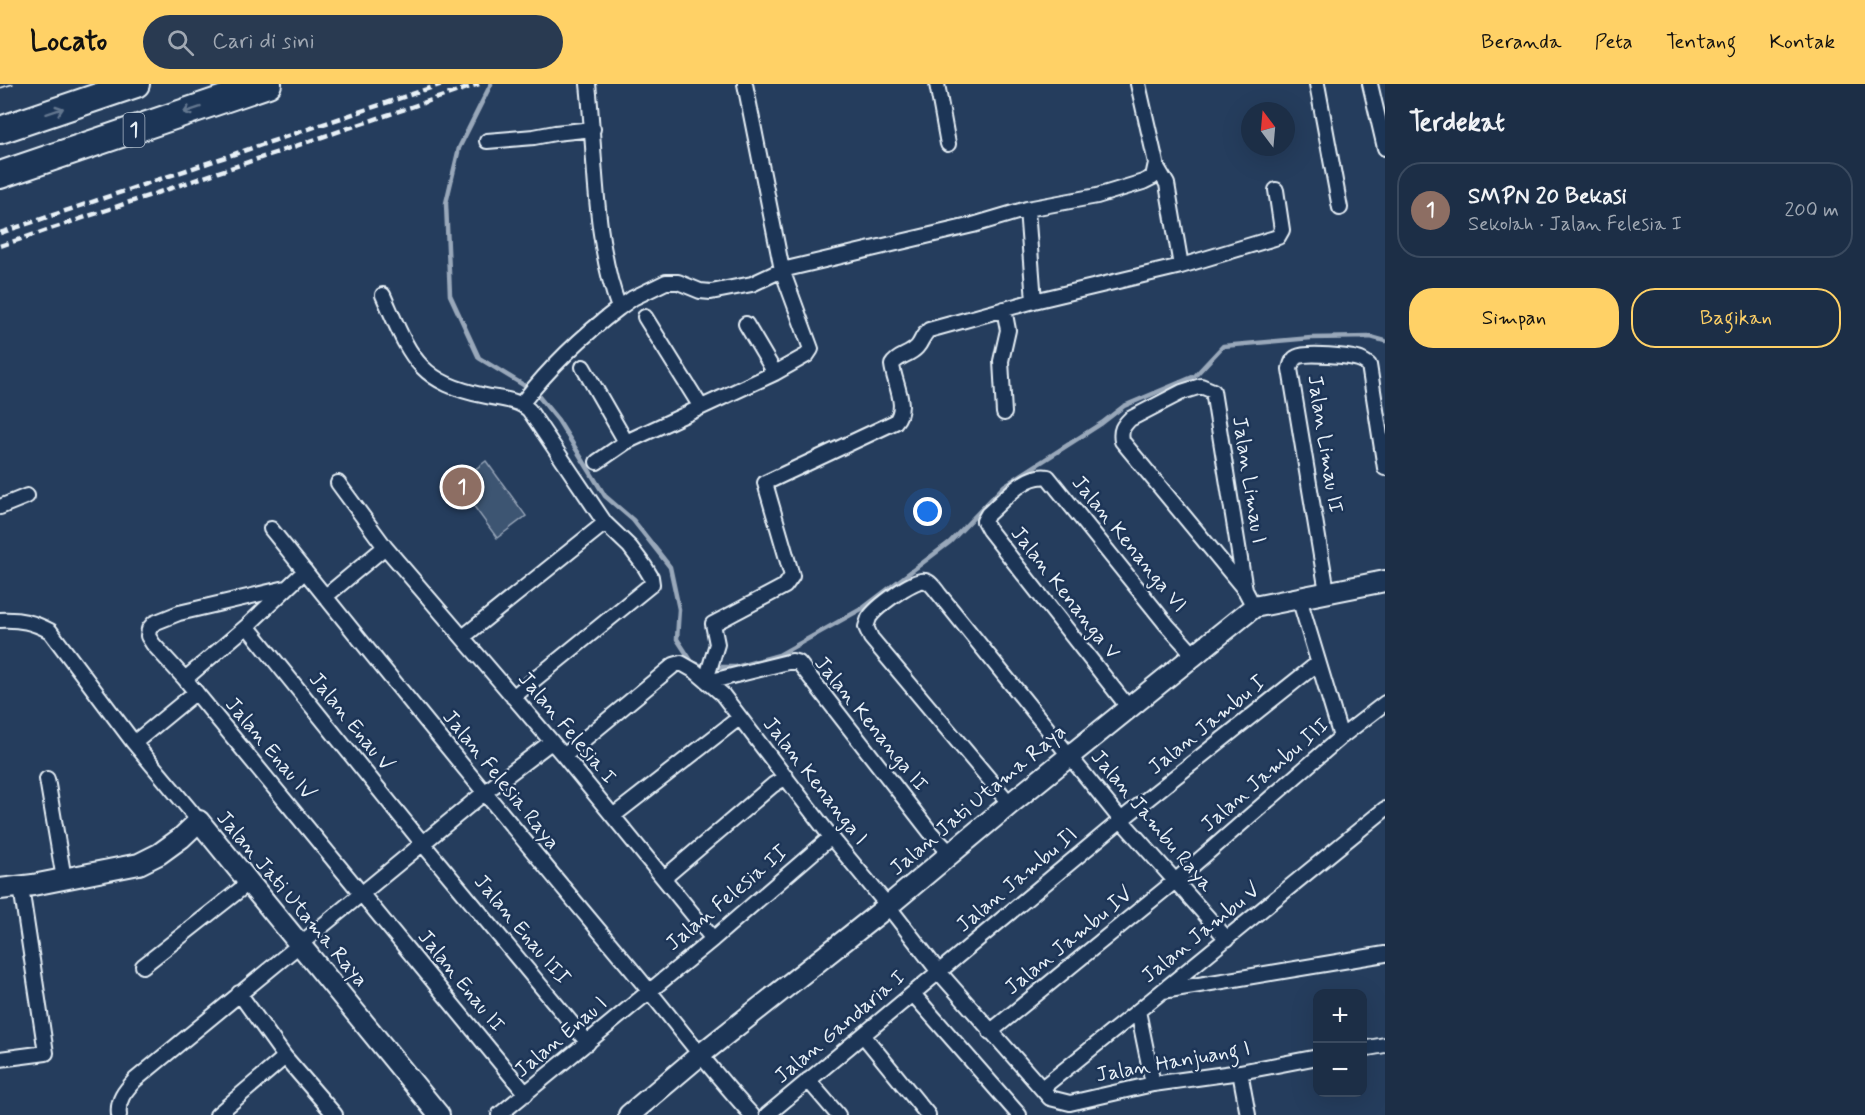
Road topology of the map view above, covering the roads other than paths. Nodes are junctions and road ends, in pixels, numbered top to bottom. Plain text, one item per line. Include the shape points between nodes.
1 (136, 84) edge
2 (268, 84) edge
3 (588, 84) edge
4 (745, 84) edge
5 (937, 84) edge
6 (1138, 84) edge
7 (1317, 84) edge
8 (1370, 84) edge
9 (593, 129) junction
10 (0, 130) edge
11 (487, 141) dead end
12 (948, 144) dead end
13 (1385, 148) edge
14 (1156, 167) junction
15 (0, 175) edge
16 (1276, 190) dead end
17 (1340, 208) dead end
18 (1027, 209) junction
19 (1181, 266) junction
20 (782, 270) junction
21 (383, 295) dead end
22 (1034, 301) junction
23 (619, 308) junction
24 (1004, 309) junction
25 (645, 317) dead end
26 (746, 324) dead end
27 (583, 367) dead end
28 (775, 373) junction
29 (525, 399) junction
30 (701, 407) junction
31 (1004, 413) dead end
32 (626, 442) junction
33 (597, 462) dead end
34 (1385, 468) edge
35 (1026, 481) joint
36 (338, 483) dead end
37 (27, 496) dead end
38 (0, 507) edge
39 (606, 523) junction
40 (271, 529) dead end
41 (385, 547) junction
42 (305, 571) junction
43 (1385, 581) edge
44 (286, 588) junction
45 (1327, 592) junction
46 (326, 596) junction
47 (1249, 598) junction
48 (1299, 598) junction
49 (0, 620) edge
50 (247, 626) junction
51 (463, 637) junction
52 (1194, 655) junction
53 (1318, 663) junction
54 (704, 677) junction
55 (185, 679) junction
56 (196, 692) junction
57 (513, 697) junction
58 (1385, 703) edge
59 (1128, 707) junction
60 (739, 718) junction
61 (1341, 737) junction
62 (551, 742) junction
63 (134, 743) junction
64 (564, 756) junction
65 (1069, 756) junction
66 (786, 777) junction
67 (46, 779) dead end
68 (484, 794) junction
69 (1010, 804) junction
70 (1385, 809) edge
71 (613, 816) junction
72 (1121, 820) junction
73 (200, 821) junction
74 (831, 837) junction
75 (423, 844) junction
76 (950, 853) junction
77 (664, 878) junction
78 (64, 879) junction
79 (250, 881) junction
80 (1175, 881) junction
81 (21, 887) junction
82 (0, 889) edge
83 (362, 894) junction
84 (888, 906) junction
85 (713, 939) junction
86 (1227, 939) junction
87 (299, 945) junction
88 (1385, 954) edge
89 (143, 966) dead end
90 (939, 972) junction
91 (649, 990) junction
92 (1161, 991) junction
93 (238, 993) junction
94 (913, 994) junction
95 (1138, 1011) junction
96 (990, 1032) junction
97 (863, 1035) junction
98 (588, 1043) junction
99 (1385, 1045) edge
100 (1367, 1048) edge
101 (700, 1055) junction
102 (285, 1057) junction
103 (1313, 1058) edge
104 (1, 1059) edge
105 (1240, 1072) junction
106 (808, 1080) junction
107 (1153, 1084) junction
108 (1042, 1088) junction
109 (526, 1094) junction
110 (1070, 1109) edge
111 (119, 1115) edge
112 (217, 1115) edge
113 (335, 1115) edge
114 (439, 1115) edge
115 (499, 1115) edge
116 (628, 1115) edge
117 (752, 1115) edge
118 (767, 1115) edge
119 (838, 1115) edge
120 (928, 1115) edge
121 (1019, 1115) edge
122 (1248, 1115) edge

10 -> 1 highway, 1
2 -> 15 highway, 1
3 - 9 street
4 - 20 street
5 - 12 street
6 - 14 street
7 - 17 street
8 - 13 street
9 - 11 street
9 - 23 street via 601,236
14 - 18 street via 1153,177 1137,185
14 - 19 street via 1167,184
16 - 19 street via 1282,230 1278,237
18 - 20 street
18 - 22 street
19 - 22 street
20 - 23 street via 752,284 711,292 666,282
20 - 28 street via 811,349 807,356
21 - 29 street via 419,366 441,382 471,393
22 - 24 street
23 - 29 street via 587,333
24 - 31 street via 1008,330 1001,361
24 - 54 street via 929,330 910,353 896,358 892,365 902,407 895,422 765,483 792,576 785,586 713,624 717,644
25 - 30 street
26 - 28 street
27 - 32 street
28 - 30 street
29 - 39 street
30 - 32 street
32 - 33 street
34 - 45 street, Jalan Limau II via 1369,365 1351,357 1298,356 1290,369
35 - 52 street, Jalan Kenanga VI via 1039,475 1048,477
35 - 59 street, Jalan Kenanga V via 984,520
36 - 41 street, Jalan Felesia I
37 - 38 street
39 - 51 street
39 - 57 street via 630,547 649,573 652,584
40 - 42 street, Jalan Felesia Raya
41 - 46 street
41 - 51 street, Jalan Felesia I
42 - 44 street
42 - 46 street, Jalan Felesia Raya
43 - 45 street, Jalan Jati Utama Raya
44 - 50 street
44 - 55 street via 179,613 154,623 148,636
45 - 48 street, Jalan Jati Utama Raya
46 - 68 street, Jalan Felesia Raya
47 - 47 street, Jalan Limau I via 1214,391 1201,386 1130,419 1123,425 1122,441
47 - 48 street, Jalan Jati Utama Raya
47 - 52 street, Jalan Jati Utama Raya
48 - 53 street
49 - 63 street via 29,621 50,631
50 - 55 street
50 - 75 street, Jalan Enau V
51 - 57 street, Jalan Felesia I
52 - 59 street, Jalan Jati Utama Raya
53 - 61 street
53 - 72 street, Jalan Jambu I
54 - 60 street, Jalan Kenanga I
54 - 64 street via 681,663 674,665
54 - 76 street, Jalan Kenanga II via 799,663
55 - 56 street
56 - 63 street, Jalan Enau IV
56 - 83 street, Jalan Enau IV
57 - 62 street, Jalan Felesia I
58 - 61 street, Jalan Jambu III
59 - 65 street, Jalan Jati Utama Raya
60 - 66 street, Jalan Kenanga I
60 - 71 street
61 - 80 street, Jalan Jambu III
62 - 64 street, Jalan Felesia I
62 - 68 street
63 - 73 street
64 - 71 street, Jalan Felesia I
65 - 69 street, Jalan Jati Utama Raya
65 - 69 street, Jalan Jambu Raya via 931,584 914,581 878,609 866,627 871,638
65 - 72 street, Jalan Jambu Raya
66 - 74 street, Jalan Kenanga I
66 - 77 street
67 - 78 street
68 - 75 street
68 - 91 street, Jalan Felesia Raya
69 - 76 street, Jalan Jati Utama Raya
70 - 86 street, Jalan Jambu V
71 - 77 street, Jalan Felesia I
72 - 80 street, Jalan Jambu Raya
72 - 90 street, Jalan Jambu II
73 - 78 street, Jalan Jati Utama Raya via 159,854 139,864
73 - 79 street, Jalan Jati Utama Raya
74 - 84 street, Jalan Kenanga I
74 - 85 street, Jalan Felesia II
75 - 83 street
75 - 98 street, Jalan Enau III
76 - 84 street, Jalan Jati Utama Raya
77 - 85 street, Jalan Felesia I
78 - 81 street, Jalan Jati Utama Raya
79 - 87 street, Jalan Jati Utama Raya
79 - 89 street
80 - 86 street, Jalan Jambu Raya
80 - 96 street, Jalan Jambu IV
81 - 82 street, Jalan Jati Utama Raya
81 - 104 street via 46,1053
83 - 87 street
83 - 109 street, Jalan Enau II
84 - 90 street, Jalan Kenanga I
84 - 101 street, Jalan Jati Utama Raya
85 - 91 street, Jalan Felesia II
86 - 92 street, Jalan Jambu V
87 - 93 street
87 - 114 street, Jalan Jati Utama Raya
88 - 92 street
90 - 94 street, Jalan Gandaria I
90 - 96 street, Jalan Hanjuang I
91 - 98 street, Jalan Enau I
91 - 101 street, Jalan Felesia Raya
92 - 95 street, Jalan Jambu V
93 - 102 street
93 - 111 street via 135,1080 124,1092
94 - 97 street, Jalan Gandaria I
94 - 121 street
95 - 107 street
95 - 108 street, Jalan Jambu V
96 - 108 street, Jalan Hanjuang I
97 - 106 street, Jalan Gandaria I
97 - 120 street
98 - 109 street, Jalan Enau I
99 - 100 street
101 - 116 street, Jalan Jati Utama Raya
101 - 117 street, Jalan Felesia Raya
102 - 112 street
102 - 113 street
103 - 105 street, Jalan Hanjuang I
105 - 107 street, Jalan Hanjuang I
105 - 122 street
106 - 118 street, Jalan Gandaria I
106 - 119 street
107 - 110 street, Jalan Hanjuang I
108 - 110 street, Jalan Hanjuang I via 1050,1098
109 - 115 street, Jalan Enau I

